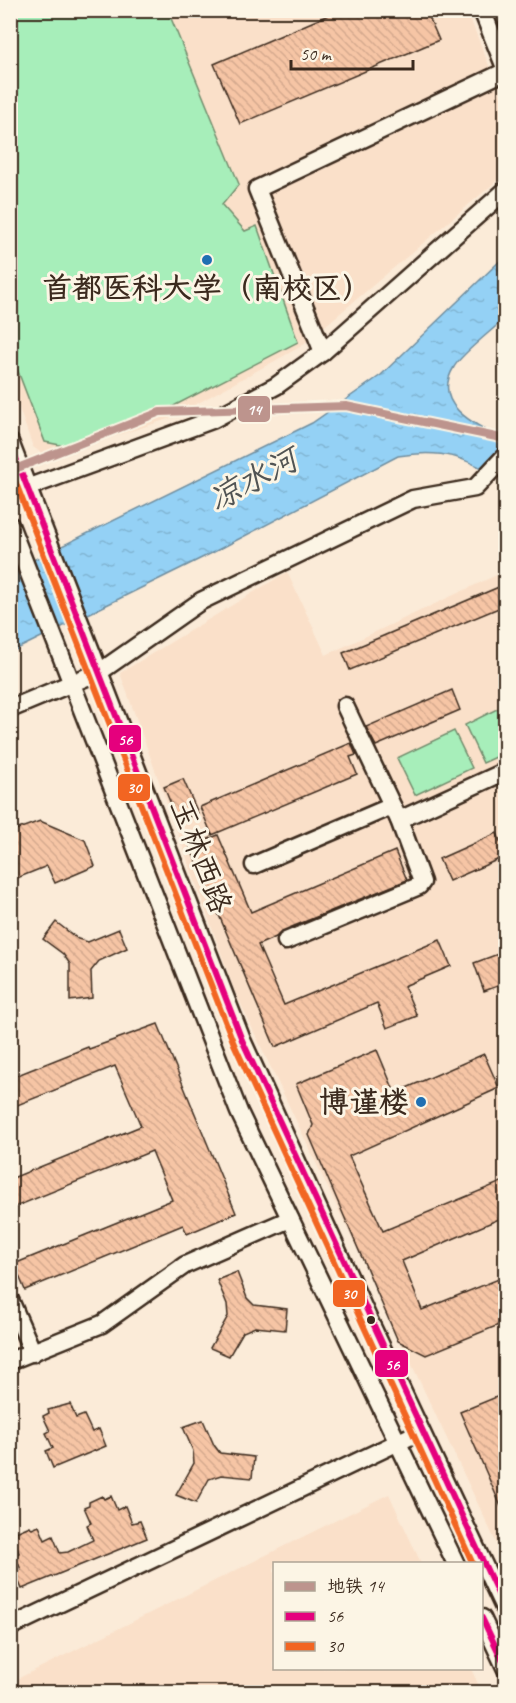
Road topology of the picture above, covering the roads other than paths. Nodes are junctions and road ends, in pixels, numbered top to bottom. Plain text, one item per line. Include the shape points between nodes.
1 (482, 10) edge
2 (502, 10) edge
3 (506, 19) edge
4 (506, 71) edge
5 (506, 190) edge
6 (323, 352) junction
7 (10, 442) edge
8 (506, 455) edge
9 (29, 488) junction
10 (10, 494) edge
11 (10, 525) edge
12 (101, 670) junction
13 (72, 684) junction
14 (345, 706) dead end
15 (10, 709) edge
16 (506, 771) edge
17 (395, 813) junction
18 (254, 866) dead end
19 (286, 941) dead end
20 (290, 1219) junction
21 (10, 1300) edge
22 (33, 1353) junction
23 (10, 1361) edge
24 (421, 1432) junction
25 (399, 1442) junction
26 (456, 1562) edge
27 (501, 1591) edge
28 (506, 1612) edge
29 (483, 1620) edge
30 (10, 1627) edge
31 (506, 1669) edge

1 - 4 street
2 - 3 street
4 - 6 street via 258,189
5 - 6 street
6 - 9 street via 276,386 212,420
7 - 9 street, 玉林西路
8 - 12 street via 475,488 413,499 201,601
9 - 10 street
9 - 12 street, 玉林西路
11 - 13 street, 玉林西路
12 - 13 street
12 - 24 street, 玉林西路 via 242,1040
13 - 15 street
13 - 20 street, 玉林西路 via 239,1112
14 - 17 street
16 - 17 street
17 - 18 street
17 - 19 street via 421,878 419,886
20 - 22 street via 185,1265 102,1324
20 - 25 street, 玉林西路
21 - 22 street
22 - 23 street
24 - 25 street
24 - 27 street, 玉林西路
25 - 26 street, 玉林西路
25 - 30 street
27 - 28 street, 玉林西路
29 - 31 street

